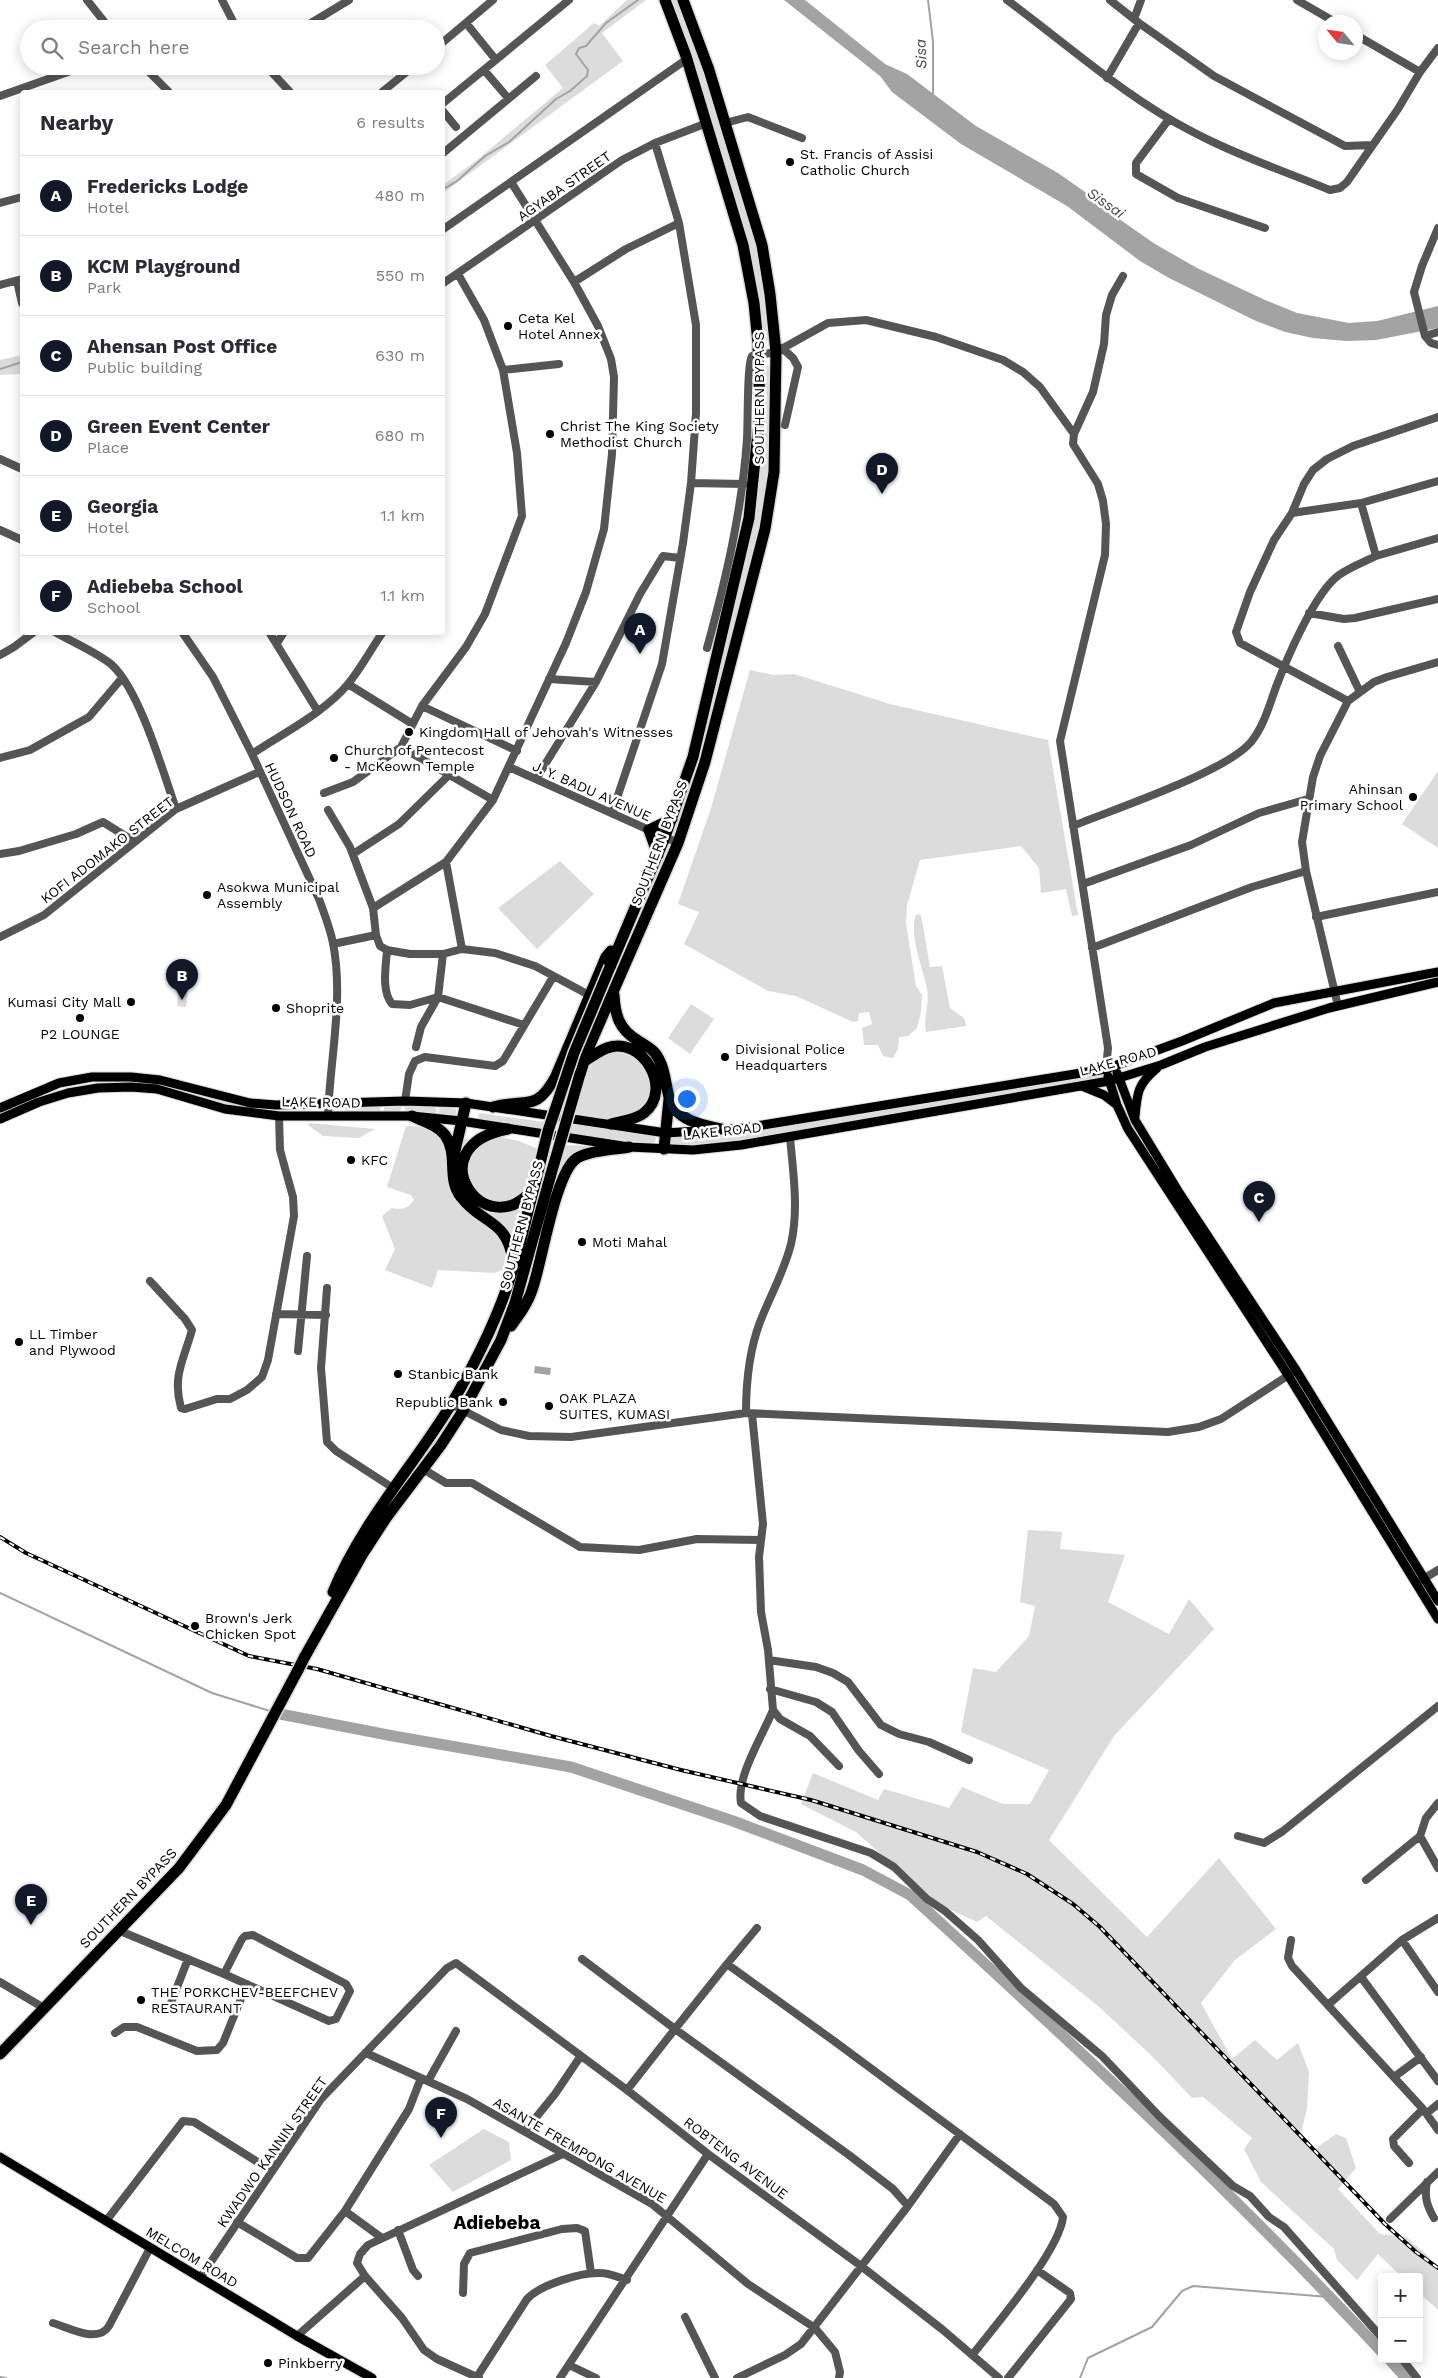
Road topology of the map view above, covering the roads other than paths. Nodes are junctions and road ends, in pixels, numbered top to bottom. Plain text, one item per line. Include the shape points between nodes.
1 (87, 0) edge
2 (222, 0) edge
3 (349, 0) edge
4 (493, 0) edge
5 (569, 0) edge
6 (664, 0) edge
7 (684, 0) edge
8 (1007, 0) edge
9 (1110, 0) edge
10 (1141, 0) edge
11 (1297, 0) edge
12 (1323, 15) edge
13 (103, 20) edge
14 (232, 20) edge
15 (316, 20) edge
16 (1136, 22) junction
17 (466, 23) junction
18 (1363, 38) edge
19 (445, 40) edge
20 (1438, 48) edge
21 (496, 60) junction
22 (687, 60) junction
23 (484, 70) junction
24 (1420, 72) junction
25 (60, 75) edge
26 (152, 75) edge
27 (274, 75) edge
28 (403, 75) edge
29 (536, 76) dead end
30 (1107, 78) junction
31 (167, 90) edge
32 (288, 90) edge
33 (384, 90) edge
34 (0, 96) edge
35 (508, 98) junction
36 (445, 102) edge
37 (445, 114) edge
38 (1169, 119) junction
39 (707, 123) junction
40 (725, 123) junction
41 (456, 127) dead end
42 (802, 138) dead end
43 (655, 143) junction
44 (1372, 145) junction
45 (445, 151) edge
46 (511, 182) junction
47 (20, 198) edge
48 (0, 203) edge
49 (535, 221) junction
50 (678, 222) junction
51 (445, 228) edge
52 (1265, 228) dead end
53 (1438, 228) edge
54 (458, 274) junction
55 (1123, 276) dead end
56 (20, 280) edge
57 (445, 282) edge
58 (574, 282) junction
59 (0, 285) edge
60 (1438, 332) edge
61 (1424, 334) junction
62 (1438, 346) edge
63 (779, 350) junction
64 (759, 355) junction
65 (559, 364) dead end
66 (503, 370) junction
67 (1438, 417) edge
68 (785, 425) dead end
69 (1074, 434) junction
70 (0, 460) edge
71 (20, 468) edge
72 (1438, 481) edge
73 (691, 482) junction
74 (744, 484) junction
75 (1361, 503) junction
76 (1292, 513) junction
77 (0, 530) edge
78 (1438, 538) edge
79 (20, 539) edge
80 (1376, 556) junction
81 (680, 558) junction
82 (1438, 599) edge
83 (1309, 613) junction
84 (30, 635) edge
85 (60, 635) edge
86 (184, 635) edge
87 (271, 635) edge
88 (282, 635) edge
89 (381, 635) edge
90 (277, 643) junction
91 (1338, 646) dead end
92 (707, 648) dead end
93 (0, 655) edge
94 (1438, 662) edge
95 (1284, 666) junction
96 (122, 678) junction
97 (550, 680) junction
98 (596, 682) junction
99 (348, 684) junction
100 (1360, 692) junction
101 (1348, 701) junction
102 (422, 706) junction
103 (317, 710) junction
104 (411, 723) junction
105 (400, 747) junction
106 (517, 751) junction
107 (252, 754) junction
108 (0, 758) edge
109 (509, 767) junction
110 (258, 772) junction
111 (449, 775) junction
112 (536, 779) junction
113 (324, 793) dead end
114 (1308, 799) junction
115 (493, 800) junction
116 (176, 809) junction
117 (328, 810) dead end
118 (612, 813) junction
119 (672, 819) junction
120 (1073, 826) junction
121 (649, 830) junction
122 (665, 837) junction
123 (135, 842) junction
124 (678, 843) junction
125 (0, 854) edge
126 (353, 854) junction
127 (658, 855) junction
128 (446, 862) junction
129 (1306, 871) junction
130 (1083, 884) junction
131 (1438, 892) edge
132 (373, 908) junction
133 (1316, 916) junction
134 (376, 935) junction
135 (0, 937) edge
136 (622, 938) junction
137 (333, 944) junction
138 (1092, 948) junction
139 (462, 949) junction
140 (387, 950) junction
141 (443, 954) junction
142 (1438, 972) edge
143 (554, 976) junction
144 (1438, 982) edge
145 (614, 992) junction
146 (1334, 992) junction
147 (589, 995) junction
148 (438, 997) junction
149 (1338, 1006) junction
150 (524, 1025) junction
151 (416, 1047) dead end
152 (583, 1062) junction
153 (1161, 1065) junction
154 (1111, 1067) junction
155 (1113, 1079) junction
156 (1082, 1086) junction
157 (669, 1099) junction
158 (405, 1101) junction
159 (329, 1102) junction
160 (466, 1103) junction
161 (1117, 1105) junction
162 (493, 1107) junction
163 (0, 1108) edge
164 (328, 1115) junction
165 (279, 1116) junction
166 (412, 1116) junction
167 (0, 1119) edge
168 (1135, 1120) junction
169 (461, 1121) junction
170 (611, 1124) junction
171 (508, 1129) junction
172 (721, 1129) junction
173 (666, 1133) junction
174 (790, 1136) junction
175 (629, 1147) junction
176 (664, 1149) junction
177 (454, 1156) junction
178 (535, 1184) junction
179 (307, 1256) dead end
180 (514, 1268) junction
181 (150, 1281) dead end
182 (327, 1288) dead end
183 (276, 1314) junction
184 (300, 1315) junction
185 (326, 1315) junction
186 (501, 1340) junction
187 (298, 1351) dead end
188 (1292, 1373) junction
189 (451, 1404) junction
190 (463, 1411) junction
191 (749, 1413) junction
192 (423, 1469) junction
193 (393, 1488) junction
194 (761, 1540) junction
195 (356, 1555) junction
196 (1438, 1570) edge
197 (1420, 1581) junction
198 (1438, 1601) edge
199 (1438, 1620) edge
200 (768, 1660) junction
201 (770, 1689) junction
202 (1438, 1706) edge
203 (773, 1710) junction
204 (969, 1760) dead end
205 (840, 1766) dead end
206 (879, 1774) dead end
207 (1438, 1803) edge
208 (1238, 1836) dead end
209 (1420, 1836) junction
210 (1438, 1850) edge
211 (1430, 1854) junction
212 (1438, 1868) edge
213 (1366, 1880) dead end
214 (1438, 1918) edge
215 (757, 1928) dead end
216 (120, 1930) junction
217 (1291, 1940) dead end
218 (1402, 1940) junction
219 (188, 1959) junction
220 (582, 1959) dead end
221 (456, 1963) joint
222 (728, 1964) junction
223 (224, 1974) junction
224 (1361, 1977) junction
225 (0, 1982) edge
226 (247, 1984) junction
227 (1438, 1992) edge
228 (1329, 2004) junction
229 (44, 2008) junction
230 (169, 2008) dead end
231 (675, 2030) junction
232 (456, 2031) dead end
233 (115, 2033) dead end
234 (366, 2053) junction
235 (0, 2054) edge
236 (580, 2057) junction
237 (1420, 2057) junction
238 (1394, 2077) junction
239 (424, 2079) junction
240 (1438, 2081) edge
241 (627, 2090) junction
242 (1438, 2104) edge
243 (1425, 2111) junction
244 (1438, 2130) edge
245 (526, 2131) junction
246 (960, 2134) junction
247 (563, 2154) junction
248 (708, 2154) junction
249 (0, 2157) edge
250 (1409, 2163) dead end
251 (272, 2171) junction
252 (1438, 2172) edge
253 (1427, 2182) junction
254 (908, 2206) junction
255 (345, 2211) junction
256 (667, 2216) junction
257 (1434, 2218) dead end
258 (1390, 2219) dead end
259 (106, 2221) junction
260 (237, 2222) junction
261 (398, 2230) junction
262 (382, 2238) junction
263 (150, 2248) junction
264 (861, 2266) junction
265 (1037, 2270) junction
266 (591, 2273) junction
267 (366, 2276) junction
268 (418, 2276) dead end
269 (200, 2278) junction
270 (627, 2280) junction
271 (463, 2293) dead end
272 (685, 2317) dead end
273 (53, 2323) dead end
274 (815, 2328) junction
275 (1378, 2333) edge
276 (297, 2336) junction
277 (973, 2354) junction
278 (1405, 2363) edge
279 (569, 2365) junction
280 (478, 2377) edge
281 (372, 2378) edge
282 (560, 2378) edge
283 (596, 2378) edge
284 (715, 2378) edge
285 (737, 2378) edge
286 (839, 2378) edge
287 (999, 2378) edge
288 (1008, 2378) edge
289 (1417, 2378) edge

1 - 13 street
2 - 14 street
3 - 15 street
4 - 17 street
5 - 21 street
6 - 22 highway, SOUTHERN BYPASS
7 - 40 highway, SOUTHERN BYPASS
8 - 30 street
9 - 16 street
10 - 16 street
11 - 12 street
16 - 30 street
16 - 44 street via 1214,76 1336,142 1352,148
17 - 19 street
17 - 21 street
18 - 24 street
20 - 24 street
21 - 23 street
22 - 39 highway, SOUTHERN BYPASS
22 - 46 street
23 - 35 street
23 - 36 street
24 - 44 street
25 - 34 street
26 - 31 street
27 - 32 street
28 - 33 street
29 - 35 street
30 - 38 street
35 - 45 street
37 - 41 street
38 - 44 street via 1241,154 1330,190 1347,182
38 - 52 street via 1136,163 1136,174 1178,198
39 - 43 street, AGYABA STREET
39 - 64 highway, SOUTHERN BYPASS via 743,244
40 - 42 street via 748,117
40 - 63 highway, SOUTHERN BYPASS via 762,245
43 - 49 street, AGYABA STREET via 622,160
43 - 50 street
46 - 49 street
46 - 51 street
47 - 48 street
49 - 54 street, AGYABA STREET
49 - 58 street
50 - 58 street via 626,249
50 - 73 street via 696,325 696,413
53 - 61 street via 1415,285
54 - 57 street, AGYABA STREET
54 - 66 street via 484,320
55 - 69 street via 1106,315 1104,344 1093,392
56 - 59 street
58 - 97 street via 598,326 611,359 614,377 612,454 604,529 586,592
60 - 61 street
61 - 62 street
63 - 64 street
63 - 68 street via 794,358 798,367
63 - 69 street via 828,323 866,320 936,337 1003,360 1023,372 1040,388
63 - 124 highway, SOUTHERN BYPASS via 776,451 765,525 705,762
64 - 74 street via 749,360
64 - 119 highway, SOUTHERN BYPASS via 758,445 749,518 693,757
65 - 66 street
66 - 102 street via 517,453 522,516 485,614 466,647
67 - 76 street via 1353,446 1327,459 1309,475
69 - 120 street via 1073,444 1098,484 1106,524 1105,554 1060,741
70 - 71 street
72 - 75 street
73 - 74 street
73 - 81 street
74 - 92 street via 738,523
75 - 76 street
75 - 80 street
76 - 95 street via 1274,540 1236,632 1240,643
77 - 79 street
78 - 80 street
80 - 83 street via 1339,574
81 - 98 street via 663,556
81 - 118 street via 662,664
82 - 83 street via 1355,618
83 - 95 street
84 - 93 street
85 - 96 street via 111,664
86 - 107 street, HUDSON ROAD via 213,677
87 - 90 street
88 - 90 street
89 - 99 street
90 - 103 street
91 - 100 street
94 - 100 street via 1387,677
95 - 101 street
95 - 120 street via 1263,723 1234,757
96 - 108 street via 89,717 30,750
96 - 116 street via 152,738
97 - 98 street
97 - 106 street
98 - 112 street
99 - 103 street
99 - 104 street
100 - 101 street
101 - 114 street via 1320,756
102 - 104 street
102 - 106 street
103 - 107 street
104 - 105 street
105 - 111 street
105 - 113 street via 354,782
106 - 109 street
107 - 110 street, HUDSON ROAD
109 - 112 street, J. Y. BADU AVENUE
109 - 115 street
110 - 116 street, KOFI ADOMAKO STREET
110 - 137 street, HUDSON ROAD via 319,899
111 - 115 street
111 - 126 street via 399,824
112 - 118 street, J. Y. BADU AVENUE
114 - 129 street via 1302,842
114 - 130 street via 1259,813 1191,845
115 - 128 street
116 - 123 street, KOFI ADOMAKO STREET
117 - 126 street
118 - 121 street, J. Y. BADU AVENUE
119 - 121 highway
119 - 122 highway, SOUTHERN BYPASS
120 - 130 street
121 - 122 street, J. Y. BADU AVENUE
121 - 127 highway
122 - 124 street, J. Y. BADU AVENUE
122 - 127 highway, SOUTHERN BYPASS
123 - 125 street via 103,822 76,834
123 - 135 street, KOFI ADOMAKO STREET via 44,915
124 - 145 highway, SOUTHERN BYPASS
126 - 132 street
127 - 136 highway, SOUTHERN BYPASS
128 - 132 street
128 - 139 street
129 - 133 street
129 - 138 street via 1252,887
130 - 138 street
131 - 133 street
132 - 134 street
133 - 146 street
134 - 137 street
134 - 140 street via 380,946
136 - 147 highway via 606,957
136 - 178 highway, SOUTHERN BYPASS, bridge via 574,1053 548,1131
137 - 159 street, HUDSON ROAD via 337,998
138 - 154 street
139 - 141 street
139 - 143 street via 515,958
140 - 141 street
140 - 148 street via 386,997 392,1004 410,1005
141 - 148 street
142 - 146 main road, LAKE ROAD
143 - 147 street
143 - 150 street
144 - 149 main road, LAKE ROAD
145 - 152 highway, SOUTHERN BYPASS
145 - 157 highway via 618,1022 630,1036 654,1052 665,1077
146 - 149 street
146 - 154 main road, LAKE ROAD via 1274,1003
147 - 162 highway via 547,1091 531,1103
148 - 150 street
148 - 151 street via 421,1028
149 - 153 main road, LAKE ROAD via 1205,1047
150 - 158 street via 512,1050 495,1066 425,1057 415,1061
152 - 170 highway via 608,1048 626,1047 642,1056 652,1069 656,1094 645,1112 636,1118
152 - 186 highway, SOUTHERN BYPASS, bridge via 515,1303
153 - 155 main road, LAKE ROAD
153 - 168 main road via 1141,1084
154 - 155 main road
154 - 172 main road, LAKE ROAD via 830,1115
155 - 156 main road, LAKE ROAD
155 - 161 main road
155 - 168 main road
156 - 161 main road via 1104,1095
156 - 174 main road, LAKE ROAD
157 - 172 highway via 681,1115 695,1124
157 - 173 highway
158 - 159 main road, LAKE ROAD
158 - 160 main road, LAKE ROAD
159 - 163 main road, LAKE ROAD via 250,1103 160,1080 92,1077 59,1083
159 - 164 street, HUDSON ROAD
160 - 162 main road, LAKE ROAD
160 - 169 highway
161 - 188 main road via 1160,1180
162 - 170 main road, LAKE ROAD
164 - 165 main road, LAKE ROAD
164 - 166 main road, LAKE ROAD
165 - 167 main road, LAKE ROAD via 225,1109 157,1089 131,1087 68,1093
165 - 183 street via 280,1150 294,1216
166 - 169 main road, LAKE ROAD
166 - 177 highway via 443,1132
168 - 188 main road
169 - 171 main road, LAKE ROAD
169 - 177 highway
170 - 173 main road, LAKE ROAD
171 - 175 main road, LAKE ROAD
171 - 178 highway via 490,1134 470,1148 462,1170 466,1186 482,1202 506,1207 522,1200
172 - 173 main road, LAKE ROAD
173 - 176 highway
174 - 176 main road, LAKE ROAD via 693,1150
174 - 191 street via 794,1223 786,1264 754,1343 747,1384
175 - 176 main road, LAKE ROAD
175 - 186 highway via 584,1154 569,1165 532,1291
177 - 180 highway via 452,1173 456,1189 468,1204 502,1231 510,1245
178 - 180 highway, SOUTHERN BYPASS
179 - 184 street
180 - 189 highway, SOUTHERN BYPASS via 484,1344
181 - 183 street via 192,1330 179,1365 177,1380 181,1408 230,1399 262,1378
182 - 185 street
183 - 184 street
184 - 185 street
184 - 187 street
185 - 193 street via 322,1368 327,1442
186 - 190 highway, SOUTHERN BYPASS
188 - 191 street via 1221,1419 1199,1427 1168,1432
188 - 197 main road
189 - 190 street
189 - 193 highway, SOUTHERN BYPASS
190 - 191 street via 501,1430 554,1437
190 - 192 highway, SOUTHERN BYPASS
191 - 194 street via 763,1524
192 - 194 street via 446,1483 472,1483 580,1547 639,1550 697,1539
192 - 195 highway, SOUTHERN BYPASS
193 - 195 highway, SOUTHERN BYPASS
194 - 200 street via 761,1612
195 - 216 highway, SOUTHERN BYPASS, bridge via 221,1814 172,1876
196 - 197 street
197 - 198 main road
197 - 199 main road
200 - 201 street
200 - 204 street via 816,1667 833,1673 848,1682 882,1725
201 - 203 street
201 - 206 street via 816,1702 832,1712
202 - 208 street via 1283,1831 1264,1843
203 - 205 street via 780,1718 810,1736
203 - 275 street via 744,1777 740,1797 744,1806 780,1824 871,1853 894,1867 927,1899 978,1940 1021,1988 1102,2056 1233,2186 1250,2196 1269,2218 1284,2227
207 - 209 street via 1426,1818
209 - 211 street
209 - 213 street
210 - 211 street
211 - 212 street
214 - 218 street
215 - 222 street
216 - 219 street
216 - 229 highway, SOUTHERN BYPASS
217 - 228 street via 1288,1958
218 - 224 street
218 - 227 street
219 - 223 street
219 - 230 street
220 - 231 street
221 - 234 street, KWADWO KANNIN STREET via 447,1968
221 - 236 street, ROBTENG AVENUE
222 - 231 street
222 - 246 street
223 - 226 street
223 - 226 street via 242,1939 253,1935 346,1984 350,1992 336,2019 331,2022
224 - 228 street
224 - 237 street
225 - 229 street
226 - 233 street via 223,2043 217,2050 197,2051 137,2027 124,2027
228 - 238 street
229 - 235 highway, SOUTHERN BYPASS
231 - 241 street
231 - 254 street via 849,2155 893,2189
232 - 239 street
234 - 239 street, ASANTE FREMPONG AVENUE
234 - 251 street, KWADWO KANNIN STREET via 321,2098
236 - 241 street, ROBTENG AVENUE
236 - 245 street
237 - 238 street
237 - 240 street
238 - 243 street
239 - 245 street, ASANTE FREMPONG AVENUE
239 - 255 street via 406,2114
241 - 248 street, ROBTENG AVENUE
242 - 243 street
243 - 244 street
243 - 250 street via 1392,2139
245 - 247 street, ASANTE FREMPONG AVENUE
246 - 254 street
246 - 265 street via 1061,2212 1060,2230
247 - 256 street, ASANTE FREMPONG AVENUE via 652,2204
247 - 261 street
248 - 256 street
248 - 264 street, ROBTENG AVENUE
249 - 259 main road, MELCOM ROAD
251 - 259 street via 194,2122 183,2121
251 - 260 street, KWADWO KANNIN STREET
252 - 253 street
253 - 257 street via 1425,2196
253 - 258 street
254 - 264 street
255 - 260 street via 312,2254 302,2260
255 - 262 street
256 - 270 street
256 - 274 street, ASANTE FREMPONG AVENUE via 748,2284
259 - 263 main road, MELCOM ROAD
260 - 269 street, KWADWO KANNIN STREET
261 - 262 street
261 - 268 street
262 - 267 street via 368,2245 358,2258 358,2267
263 - 269 main road, MELCOM ROAD
263 - 273 street via 103,2334 95,2335
264 - 274 street
264 - 277 street, ROBTENG AVENUE
265 - 277 street
265 - 288 street via 1070,2293 1071,2299
266 - 270 street
266 - 271 street via 584,2231 577,2228 557,2230 470,2253 464,2264
266 - 280 street via 559,2282 530,2296
267 - 276 street
267 - 280 street via 424,2350
269 - 276 main road, MELCOM ROAD
270 - 279 street
272 - 284 street
274 - 285 street via 793,2350
274 - 286 street, ASANTE FREMPONG AVENUE via 835,2352
276 - 281 main road, MELCOM ROAD
277 - 287 street, ROBTENG AVENUE
278 - 289 street
279 - 282 street
279 - 283 street

